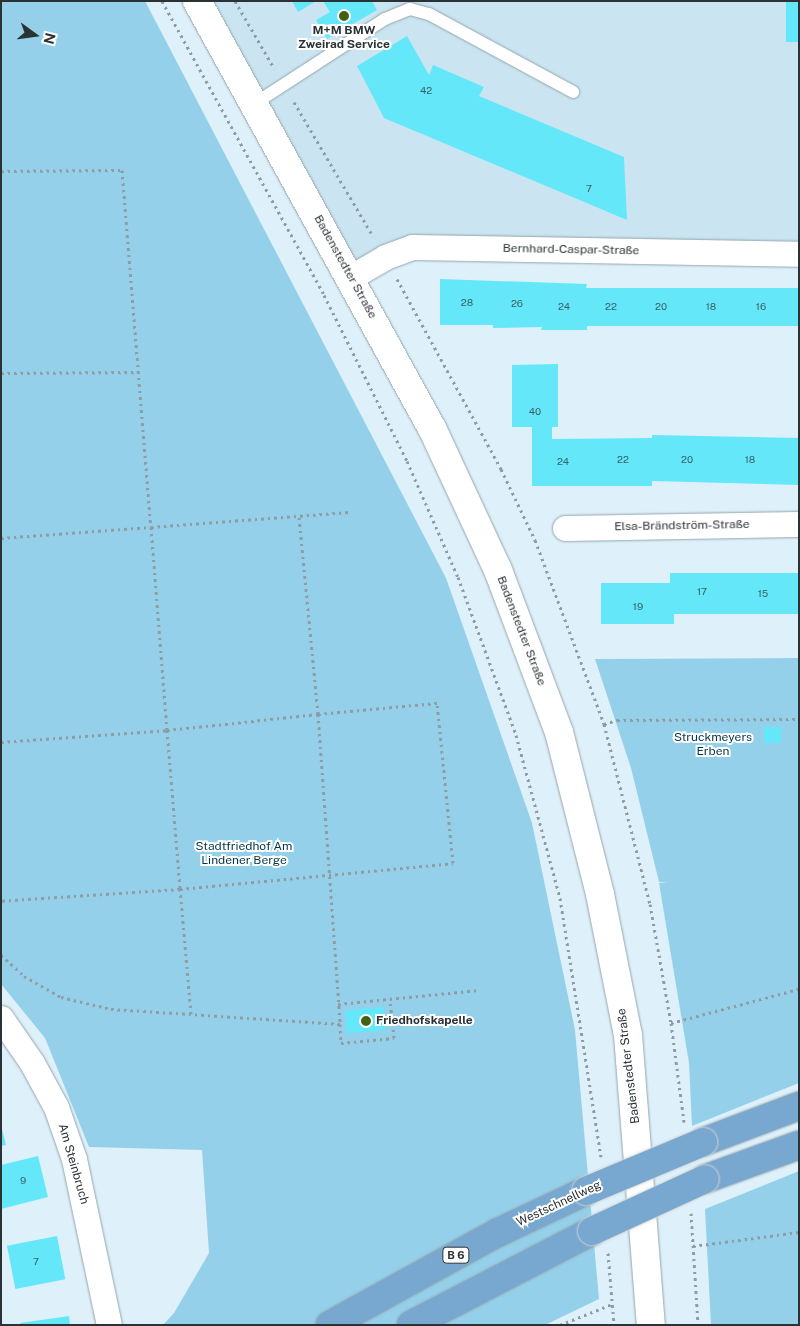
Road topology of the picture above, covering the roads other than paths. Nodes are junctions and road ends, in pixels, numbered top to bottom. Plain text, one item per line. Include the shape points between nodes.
1 (196, 1) edge
2 (573, 92) dead end
3 (254, 104) junction
4 (799, 254) edge
5 (351, 277) junction
6 (799, 524) edge
7 (565, 528) dead end
8 (1, 1018) edge
9 (799, 1106) edge
10 (799, 1145) edge
11 (109, 1325) edge
12 (330, 1325) edge
13 (411, 1325) edge
14 (651, 1325) edge

1 - 3 street, Badenstedter Straße
2 - 3 lane via 429,14 410,9 385,19
3 - 5 street, Badenstedter Straße
4 - 5 street, Bernhard-Caspar-Straße via 412,247 385,257
5 - 14 street, Badenstedter Straße via 470,507 524,634 559,732 600,894 628,1036
6 - 7 street, Elsa-Brändström-Straße
8 - 11 street, Am Steinbruch via 56,1106 74,1159
9 - 12 highway, Westschnellweg / B 6, bridge via 586,1191 497,1233
10 - 13 highway, bridge via 705,1179 600,1238

